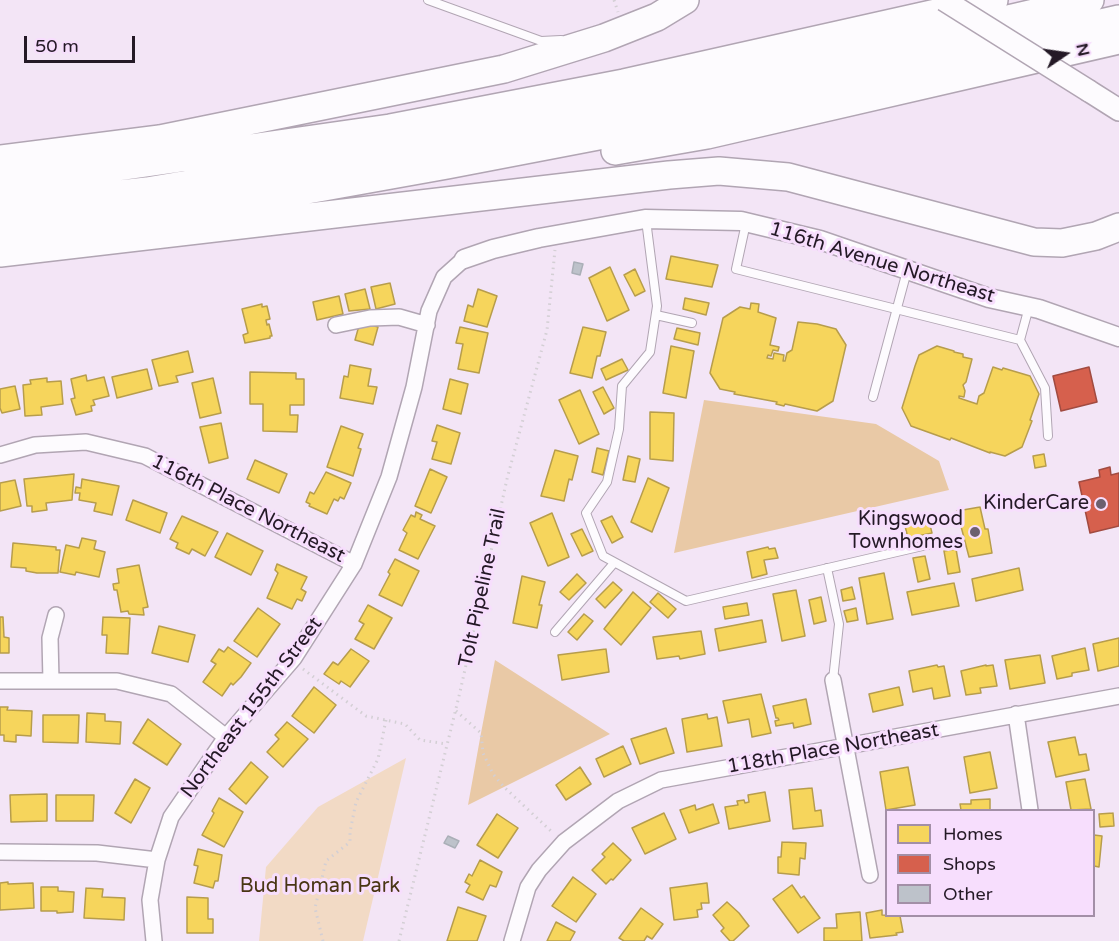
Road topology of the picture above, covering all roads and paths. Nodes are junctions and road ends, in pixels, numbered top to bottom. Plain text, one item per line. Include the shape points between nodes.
1 (428, 0) edge
2 (614, 0) edge
3 (684, 0) edge
4 (944, 0) edge
5 (994, 0) edge
6 (1090, 0) edge
7 (1119, 19) edge
8 (612, 27) junction
9 (1119, 40) edge
10 (1119, 52) edge
11 (935, 83) junction
12 (1119, 110) edge
13 (0, 159) edge
14 (56, 177) junction
15 (0, 184) edge
16 (10, 207) edge
17 (645, 219) junction
18 (746, 222) junction
19 (1119, 227) edge
20 (0, 234) edge
21 (150, 235) junction
22 (556, 235) junction
23 (0, 253) edge
24 (464, 259) joint
25 (908, 270) junction
26 (1029, 307) junction
27 (897, 309) junction
28 (656, 315) junction
29 (692, 323) dead end
30 (336, 325) dead end
31 (427, 325) junction
32 (1119, 337) edge
33 (1020, 340) junction
34 (873, 397) dead end
35 (1048, 436) dead end
36 (0, 455) edge
37 (940, 542) dead end
38 (614, 562) junction
39 (354, 564) junction
40 (827, 568) junction
41 (56, 615) dead end
42 (555, 632) dead end
43 (292, 661) junction
44 (833, 680) joint
45 (0, 681) edge
46 (51, 681) junction
47 (1119, 696) edge
48 (455, 711) junction
49 (1016, 714) junction
50 (386, 720) junction
51 (226, 737) junction
52 (447, 744) junction
53 (845, 747) junction
54 (1030, 809) edge
55 (564, 842) junction
56 (0, 852) edge
57 (157, 860) junction
58 (870, 875) dead end
59 (154, 941) edge
60 (323, 941) edge
61 (399, 941) edge
62 (512, 941) edge

1 - 8 lane via 541,40
2 - 8 path
3 - 8 highway via 657,17
4 - 12 main road, bridge
5 - 14 highway via 624,82 390,128
6 - 16 highway via 510,130 168,187
7 - 20 highway via 640,128 459,163 274,196
8 - 13 highway via 504,69 160,140
9 - 11 highway
10 - 11 highway
11 - 21 highway via 706,135
14 - 15 highway
14 - 16 highway
17 - 18 street, 116th Avenue Northeast
17 - 22 street, 116th Avenue Northeast
17 - 28 lane
18 - 25 street, 116th Avenue Northeast via 820,240
18 - 27 lane via 736,270
19 - 21 highway via 1062,243 1034,242 788,177 719,171
21 - 23 highway
22 - 24 street, 116th Avenue Northeast
22 - 48 path, Tolt Pipeline Trail via 547,330 507,479
24 - 31 street, Northeast 155th Street via 444,277
25 - 26 street, 116th Avenue Northeast via 988,298
25 - 27 lane
26 - 32 street, 116th Avenue Northeast
26 - 33 lane
27 - 33 lane
27 - 34 lane
28 - 29 lane
28 - 38 lane via 650,352 622,386 619,429 607,482 586,513 603,556
30 - 31 street via 399,317
31 - 39 street, Northeast 155th Street via 389,477
33 - 35 lane via 1045,388
36 - 39 street, 116th Place Northeast via 35,446 87,442 145,456
37 - 40 lane
38 - 40 lane via 686,601
38 - 42 lane
39 - 43 street, Northeast 155th Street
40 - 44 lane via 839,624
41 - 46 street via 50,638
43 - 50 path via 366,716
43 - 51 street, Northeast 155th Street
44 - 53 street
45 - 46 street
46 - 51 street via 117,681 171,694
47 - 49 street, 118th Place Northeast
48 - 52 path, Tolt Pipeline Trail
48 - 55 path via 482,733 483,753 493,774
49 - 53 street, 118th Place Northeast
49 - 54 street
50 - 52 path via 405,724 420,740
50 - 60 path via 378,759 356,802 350,842 326,861 315,908
51 - 57 street, Northeast 155th Street via 171,817
52 - 61 path, Tolt Pipeline Trail
53 - 55 street, 118th Place Northeast via 661,780 618,801
53 - 58 street
55 - 62 street via 528,887
56 - 57 street via 97,853
57 - 59 street, Northeast 155th Street via 150,900

